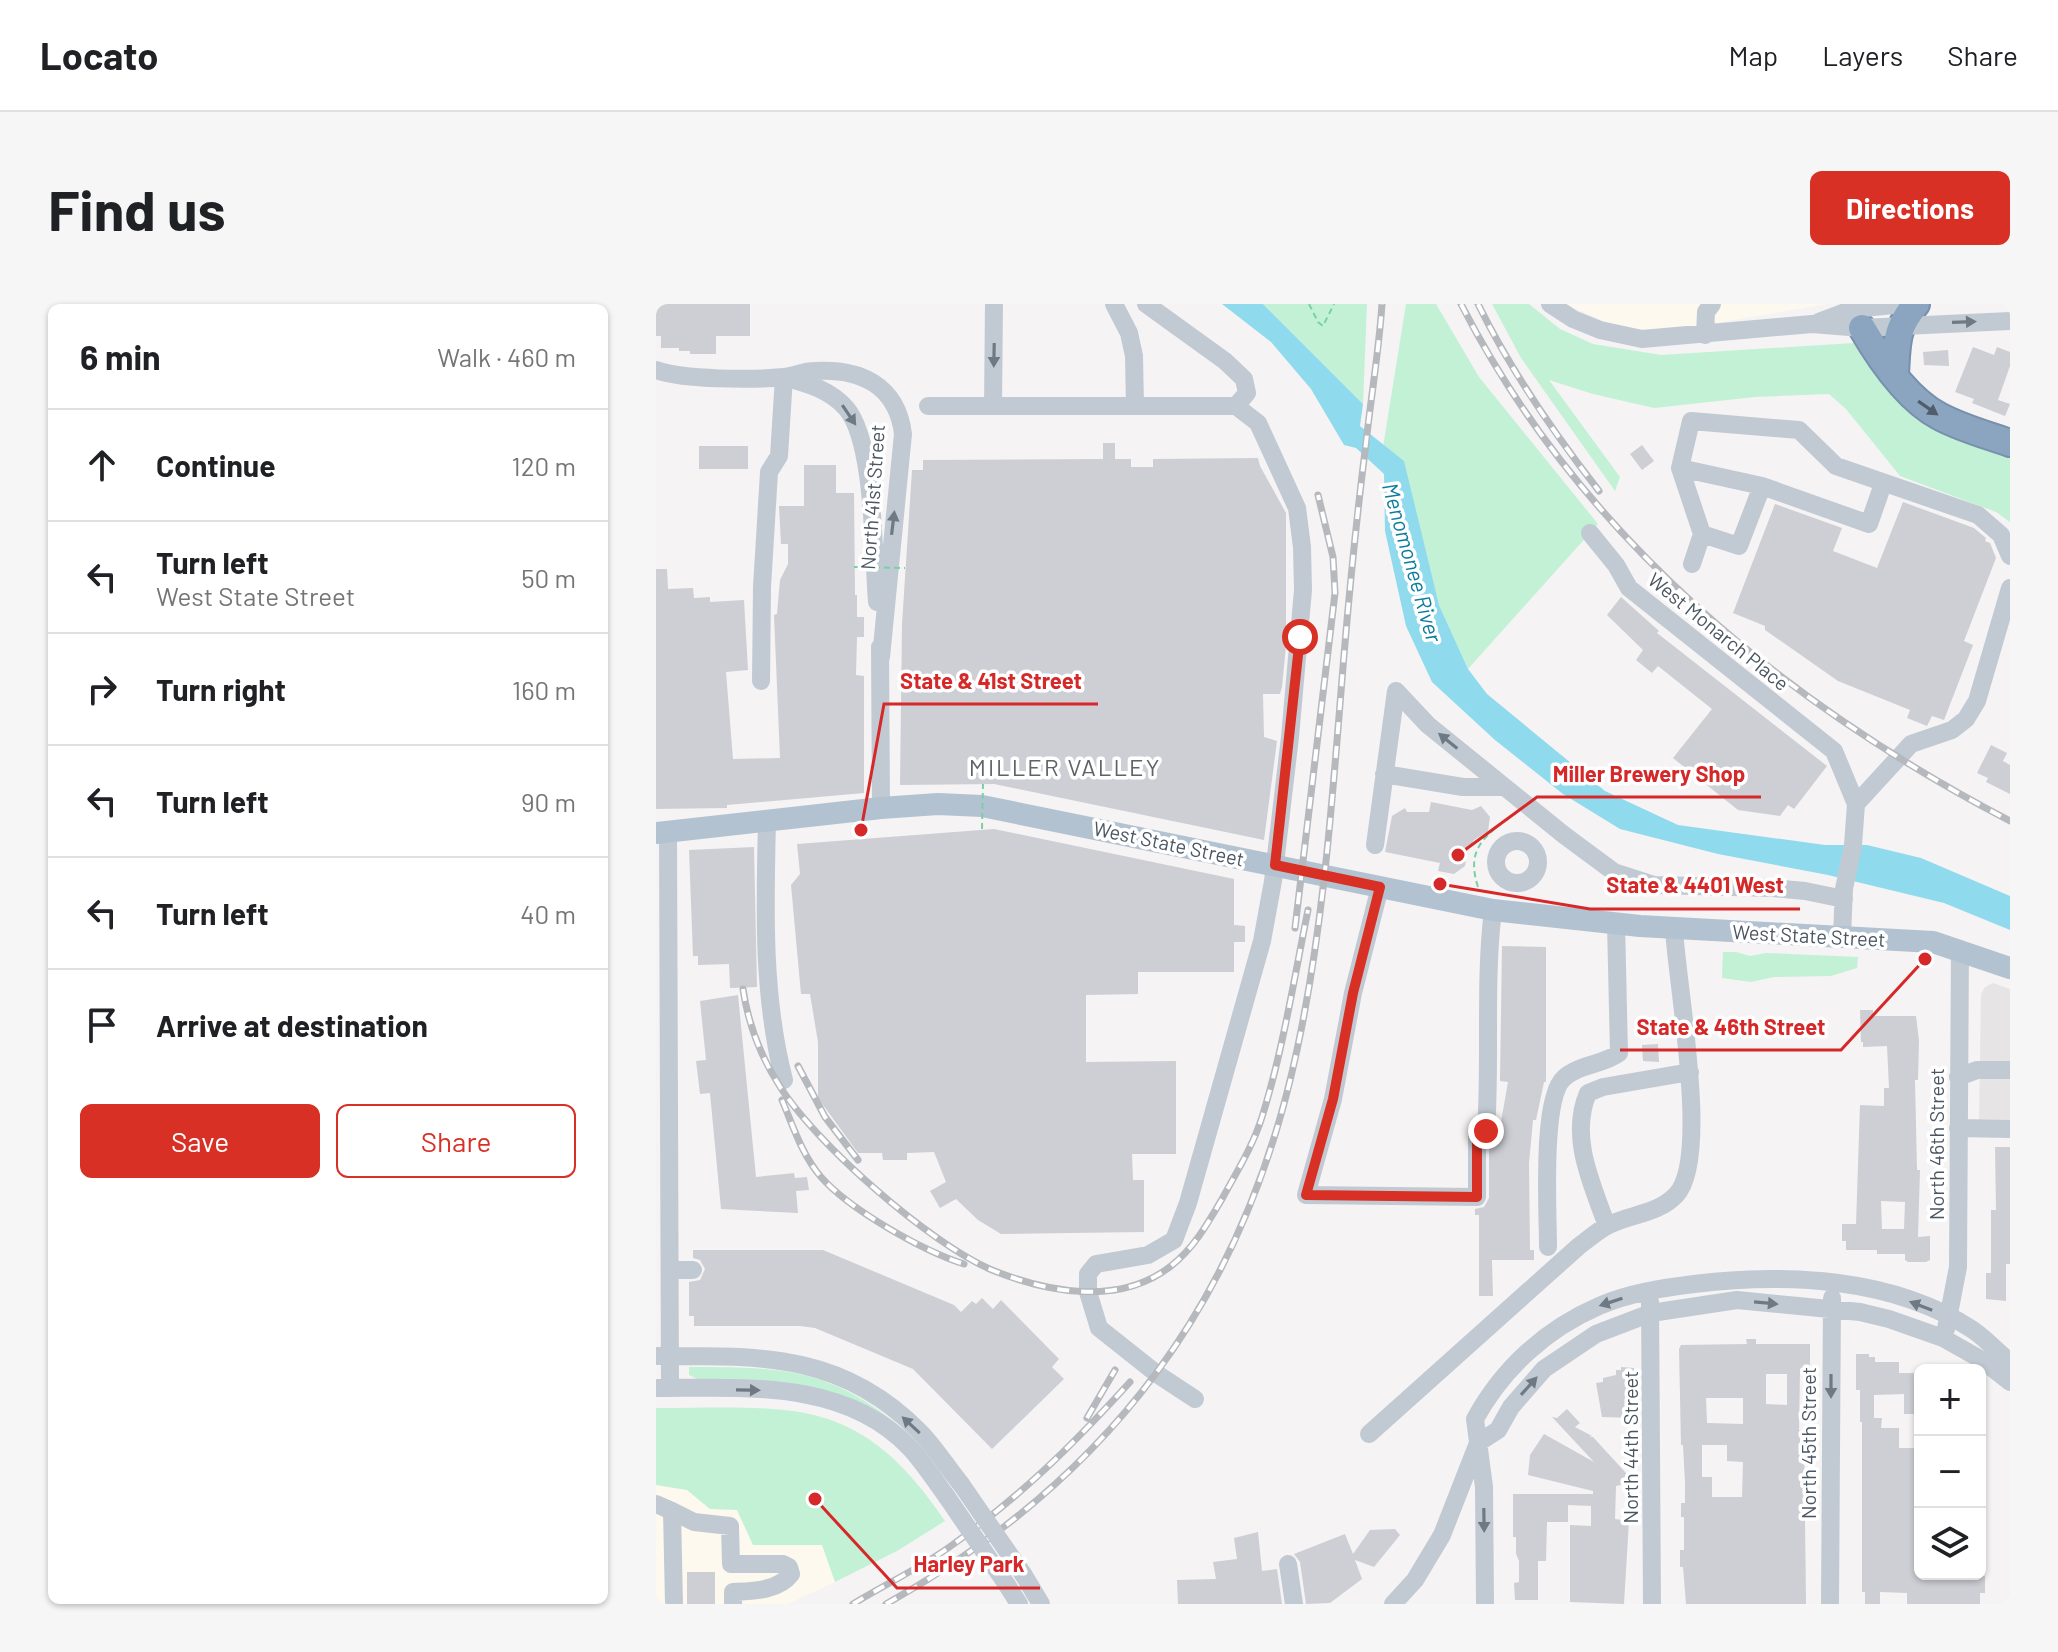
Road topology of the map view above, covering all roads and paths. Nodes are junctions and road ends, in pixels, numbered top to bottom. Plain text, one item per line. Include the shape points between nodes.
1 (994, 304) edge
2 (1114, 304) edge
3 (1146, 304) edge
4 (1309, 304) edge
5 (1334, 304) edge
6 (1550, 304) edge
7 (1712, 304) edge
8 (1916, 304) edge
9 (1856, 313) edge
10 (1902, 315) edge
11 (2010, 321) edge
12 (1705, 335) junction
13 (656, 370) edge
14 (1895, 374) junction
15 (784, 377) junction
16 (928, 406) dead end
17 (993, 406) junction
18 (1135, 406) junction
19 (1236, 406) junction
20 (2010, 443) edge
21 (1680, 468) junction
22 (1883, 484) junction
23 (1762, 486) junction
24 (1590, 533) dead end
25 (1702, 534) junction
26 (2010, 556) edge
27 (1692, 564) dead end
28 (854, 567) dead end
29 (905, 568) dead end
30 (2010, 588) edge
31 (881, 657) junction
32 (761, 681) dead end
33 (1384, 774) junction
34 (983, 784) dead end
35 (1504, 787) junction
36 (1856, 804) junction
37 (881, 808) junction
38 (767, 820) junction
39 (1505, 820) dead end
40 (982, 829) dead end
41 (662, 832) edge
42 (1564, 835) junction
43 (1375, 845) dead end
44 (1538, 860) junction
45 (1275, 865) junction
46 (1514, 883) junction
47 (1380, 887) junction
48 (1478, 888) dead end
49 (1844, 894) junction
50 (1493, 910) junction
51 (1516, 912) junction
52 (1616, 923) junction
53 (1674, 928) junction
54 (1842, 936) junction
55 (1960, 949) junction
56 (2010, 968) edge
57 (2010, 1070) edge
58 (1690, 1072) junction
59 (1958, 1077) junction
60 (784, 1080) dead end
61 (1958, 1128) junction
62 (2010, 1129) edge
63 (664, 1144) edge
64 (1607, 1226) junction
65 (1548, 1247) dead end
66 (671, 1270) junction
67 (693, 1270) dead end
68 (1834, 1283) junction
69 (1649, 1291) junction
70 (1831, 1308) junction
71 (1651, 1313) junction
72 (1950, 1318) junction
73 (663, 1319) edge
74 (1943, 1338) junction
75 (663, 1356) edge
76 (2010, 1362) edge
77 (2010, 1382) edge
78 (663, 1388) edge
79 (1195, 1399) dead end
80 (1369, 1434) dead end
81 (1478, 1443) junction
82 (954, 1491) junction
83 (664, 1507) edge
84 (731, 1564) junction
85 (1288, 1564) dead end
86 (1015, 1579) junction
87 (733, 1598) edge
88 (674, 1604) edge
89 (1019, 1604) edge
90 (1041, 1604) edge
91 (1294, 1604) edge
92 (1393, 1604) edge
93 (1485, 1604) edge
94 (1652, 1604) edge
95 (1830, 1604) edge

1 -> 17 street
2 - 18 street via 1134,356
3 - 19 street via 1244,379 1247,393
4 - 5 path via 1323,326
6 - 12 street via 1614,335
7 - 12 street via 1706,312
8 - 10 highway
9 - 10 street
9 - 12 street via 1812,324
9 - 14 highway via 1879,357
10 -> 11 street
10 - 14 highway
13 - 15 street via 682,377
14 -> 20 highway via 1906,391 1941,417
15 -> 31 street, North 41st Street via 838,400 854,418 870,495
31 -> 15 street, North 41st Street via 903,434 900,415 885,391 850,374 810,371
15 - 32 street via 779,456 769,472
16 - 17 street
17 - 18 street
18 - 19 street
19 - 45 street via 1258,423 1288,486 1302,547 1300,637
21 - 22 street via 1691,421 1768,427 1799,430 1836,466
21 - 23 street
21 - 25 street
22 - 23 street via 1869,524
22 - 26 street via 1978,515 2001,535
23 - 25 street via 1739,546
24 - 36 street, West Monarch Place via 1629,588 1834,751
25 - 27 street
28 - 29 path, bridge
30 - 36 street via 1977,701 1966,719 1952,730 1911,744
31 - 37 street, North 41st Street
33 - 35 street via 1463,787
35 -> 33 street via 1428,725 1396,691
33 - 43 street
34 - 40 path, bridge
35 - 42 street
36 - 49 street
37 - 38 main road, West State Street
37 - 45 main road, West State Street via 982,806
38 - 41 main road, West State Street
38 - 60 street via 769,996
39 - 48 path via 1476,849
41 - 63 street
42 - 44 street
42 - 49 street via 1614,872 1654,885
44 - 46 street via 1532,877
44 - 46 street via 1526,843 1505,845 1496,864 1502,877
45 - 47 main road, West State Street
45 - 79 street via 1261,944 1174,1240 1148,1255 1096,1264 1088,1274 1099,1328
46 - 51 street
47 - 50 main road, West State Street
47 - 50 street via 1306,1195 1477,1197 1477,1134 1486,1131
49 - 54 street
50 - 51 main road, West State Street
51 - 52 main road, West State Street
52 - 53 main road, West State Street
52 - 65 street via 1619,1053 1565,1076 1556,1086 1549,1118
53 - 54 main road, West State Street
53 - 58 street
54 - 55 main road, West State Street via 1933,942
55 - 56 main road, West State Street
55 - 59 street, North 46th Street
57 - 59 street via 1977,1070
58 - 64 street via 1685,1182 1664,1205
58 - 64 street via 1588,1093 1581,1109 1580,1141
59 - 61 street, North 46th Street
61 - 62 street
61 - 72 street, North 46th Street via 1958,1267
63 - 66 street
64 - 80 street
66 - 67 street
66 - 73 street
68 - 69 street via 1730,1280
68 - 70 street, North 45th Street
72 -> 68 street via 1879,1291
69 - 71 street, North 44th Street
69 -> 81 street via 1600,1306 1532,1347 1480,1409 1475,1419
71 -> 70 street via 1737,1300
70 - 74 street via 1889,1319
70 -> 95 street, North 45th Street
81 -> 71 street via 1498,1430 1544,1369 1596,1334
71 - 94 street, North 44th Street
72 - 74 street, North 46th Street
72 - 76 street
73 - 75 street
74 - 77 street
75 - 78 street
82 -> 75 street via 930,1444 905,1418 839,1375 776,1359
78 -> 82 street via 793,1392 843,1404 897,1435
81 - 92 street via 1442,1535 1415,1580
81 -> 93 street via 1484,1487
82 - 86 street, bridge
83 - 84 street via 694,1522 730,1526
83 - 88 street
84 - 87 street
84 - 87 street via 783,1564 791,1574 762,1591
85 - 91 street
86 - 89 street
86 - 90 street

